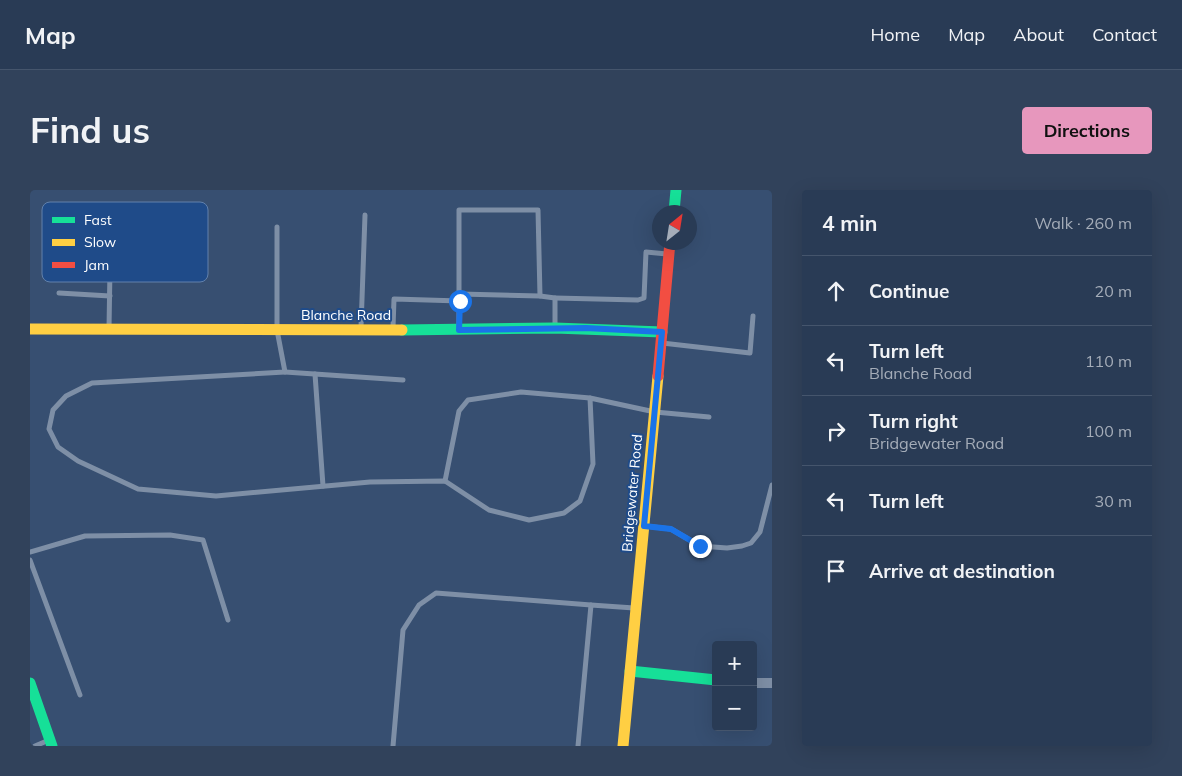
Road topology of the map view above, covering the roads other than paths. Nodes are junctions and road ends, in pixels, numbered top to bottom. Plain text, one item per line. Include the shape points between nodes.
1 (676, 190) edge
2 (675, 205) edge
3 (365, 215) dead end
4 (277, 227) dead end
5 (669, 250) edge
6 (669, 254) junction
7 (110, 282) edge
8 (59, 293) dead end
9 (460, 294) junction
10 (110, 296) junction
11 (540, 296) junction
12 (555, 298) junction
13 (460, 301) junction
14 (753, 316) dead end
15 (555, 328) junction
16 (30, 329) edge
17 (109, 329) junction
18 (361, 329) junction
19 (277, 330) junction
20 (392, 330) junction
21 (459, 330) junction
22 (662, 337) junction
23 (284, 372) junction
24 (314, 374) junction
25 (403, 380) dead end
26 (590, 398) junction
27 (655, 412) junction
28 (709, 417) dead end
29 (444, 481) junction
30 (772, 485) edge
31 (323, 486) junction
32 (644, 526) junction
33 (30, 552) edge
34 (30, 560) edge
35 (590, 605) junction
36 (637, 608) junction
37 (228, 620) dead end
38 (630, 671) junction
39 (712, 680) edge
40 (30, 683) edge
41 (757, 683) edge
42 (772, 683) edge
43 (80, 695) dead end
44 (51, 743) edge
45 (35, 746) edge
46 (393, 746) edge
47 (578, 746) edge
48 (623, 746) edge

1 - 2 street
3 - 18 lane
4 - 19 lane
5 - 6 street, Bridgewater Road
6 - 12 lane via 646,252 644,298
6 - 22 street, Bridgewater Road
7 - 10 lane
8 - 10 lane
9 - 11 lane
9 - 11 lane via 460,210 538,210
9 - 13 lane
10 - 17 lane
11 - 12 lane
12 - 15 lane
13 - 20 lane via 394,300
13 - 21 lane
14 - 22 lane via 750,353
15 - 21 street, Blanche Road
15 - 22 street, Blanche Road
16 - 17 street, Blanche Road
17 - 19 street, Blanche Road
18 - 19 street, Blanche Road
18 - 20 street, Blanche Road
19 - 23 lane
20 - 21 street, Blanche Road
22 - 27 street, Bridgewater Road
23 - 24 lane
23 - 31 lane via 92,383 66,396 53,410 49,429 58,447 78,461 138,489 216,496
24 - 25 lane
24 - 31 lane
26 - 27 lane
26 - 29 lane via 521,392 468,400 459,411
26 - 29 lane via 592,464 580,501 564,513 529,520 489,510
27 - 28 lane
27 - 32 street, Bridgewater Road
29 - 31 lane
30 - 32 lane via 760,532 742,546 700,546 671,529
32 - 36 street, Bridgewater Road
33 - 37 lane via 85,536 170,535 203,540
34 - 43 lane
35 - 36 lane
35 - 46 lane via 436,593 419,605 403,630
35 - 47 lane
36 - 38 street, Bridgewater Road
38 - 39 street
38 - 48 street, Bridgewater Road
40 - 44 street
41 - 42 street
44 - 45 lane

